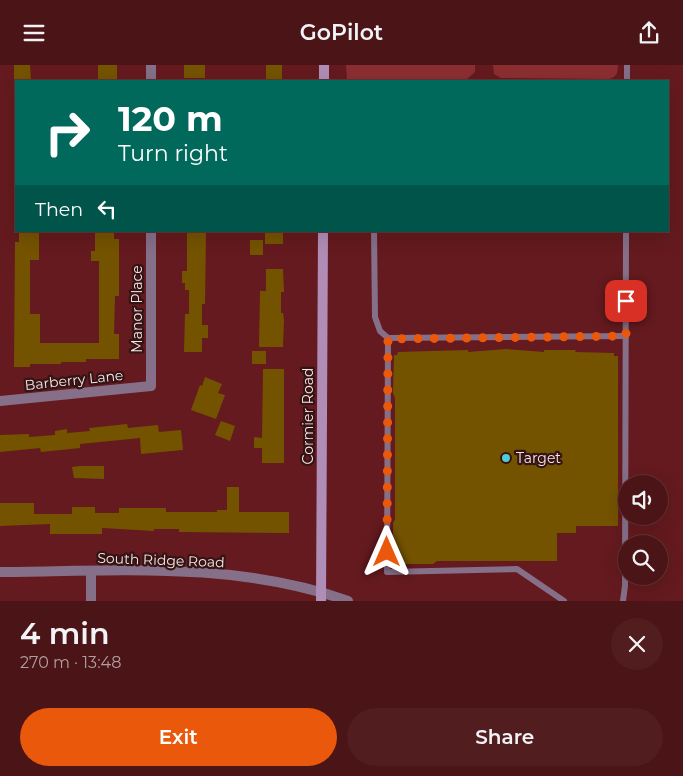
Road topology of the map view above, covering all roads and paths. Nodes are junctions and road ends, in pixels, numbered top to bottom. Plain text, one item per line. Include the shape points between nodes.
1 (151, 65) edge
2 (324, 65) edge
3 (627, 65) edge
4 (151, 80) edge
5 (324, 80) edge
6 (627, 80) edge
7 (151, 232) edge
8 (323, 232) edge
9 (374, 232) edge
10 (626, 232) edge
11 (626, 336) junction
12 (388, 339) junction
13 (151, 386) joint
14 (0, 401) edge
15 (91, 571) junction
16 (0, 572) edge
17 (321, 596) edge
18 (91, 601) edge
19 (348, 601) edge
20 (564, 601) edge
21 (623, 601) edge

1 - 4 street
2 - 5 street
3 - 6 lane
7 - 13 street, Manor Place
8 - 17 street, Cormier Road
9 - 12 lane via 376,324
10 - 11 lane
11 - 12 lane
11 - 21 lane
12 - 20 lane via 387,572 517,569
13 - 14 street, Barberry Lane
15 - 16 street, South Ridge Road
15 - 17 street, South Ridge Road via 186,571 261,579
15 - 18 street
17 - 19 street, South Ridge Road

